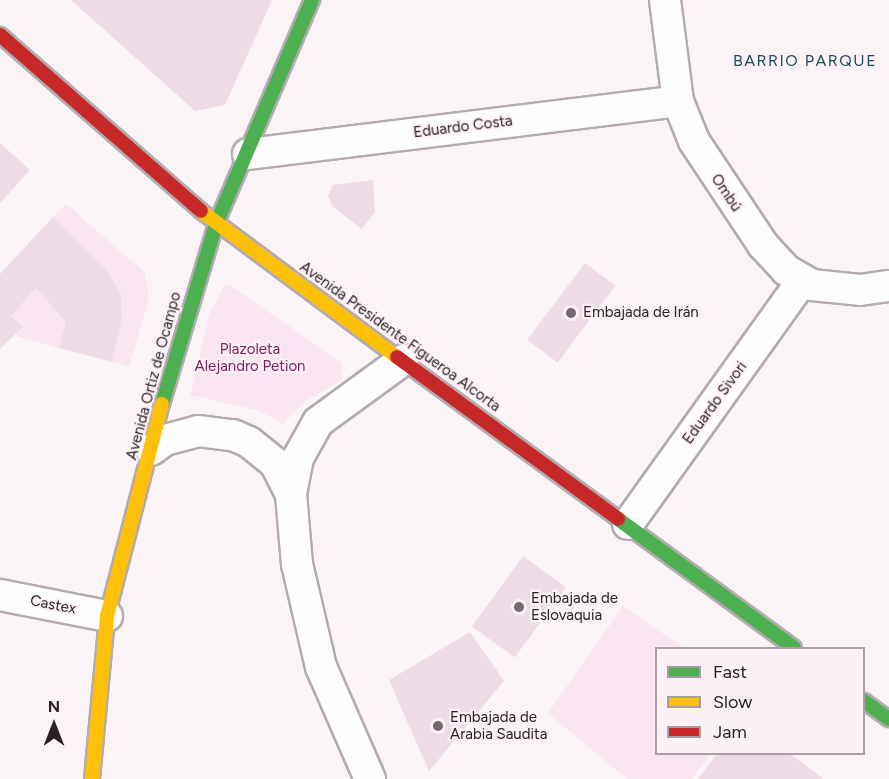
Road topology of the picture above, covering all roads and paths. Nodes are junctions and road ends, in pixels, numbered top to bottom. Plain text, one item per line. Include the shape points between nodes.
1 (312, 0) edge
2 (665, 0) edge
3 (0, 35) edge
4 (678, 101) junction
5 (248, 154) junction
6 (216, 224) junction
7 (802, 281) junction
8 (889, 286) edge
9 (403, 360) junction
10 (151, 450) junction
11 (291, 494) junction
12 (628, 524) junction
13 (0, 595) edge
14 (107, 616) junction
15 (793, 647) edge
16 (865, 702) edge
17 (889, 719) edge
18 (92, 779) edge
19 (370, 779) edge

1 - 5 main road, Avenida Ortiz de Ocampo
2 - 4 street, Ombú
3 - 6 main road, Avenida Presidente Figueroa Alcorta
4 - 5 street, Eduardo Costa
4 - 7 street, Ombú via 694,141 720,184 774,258
5 - 6 main road, Avenida Ortiz de Ocampo
6 - 9 main road, Avenida Presidente Figueroa Alcorta
6 - 10 main road, Avenida Ortiz de Ocampo via 185,318
7 - 8 street, Ombú via 840,290
7 - 12 street, Eduardo Sivori
9 - 11 street via 318,422 298,458
9 - 12 main road, Avenida Presidente Figueroa Alcorta
10 - 11 street via 165,440 198,431 233,435 263,451 275,463
10 - 14 main road, Avenida Ortiz de Ocampo
11 - 19 street via 297,564 321,667
12 - 15 main road, Avenida Presidente Figueroa Alcorta
13 - 14 street, Castex
14 - 18 main road, Avenida Ortiz de Ocampo
16 - 17 main road

